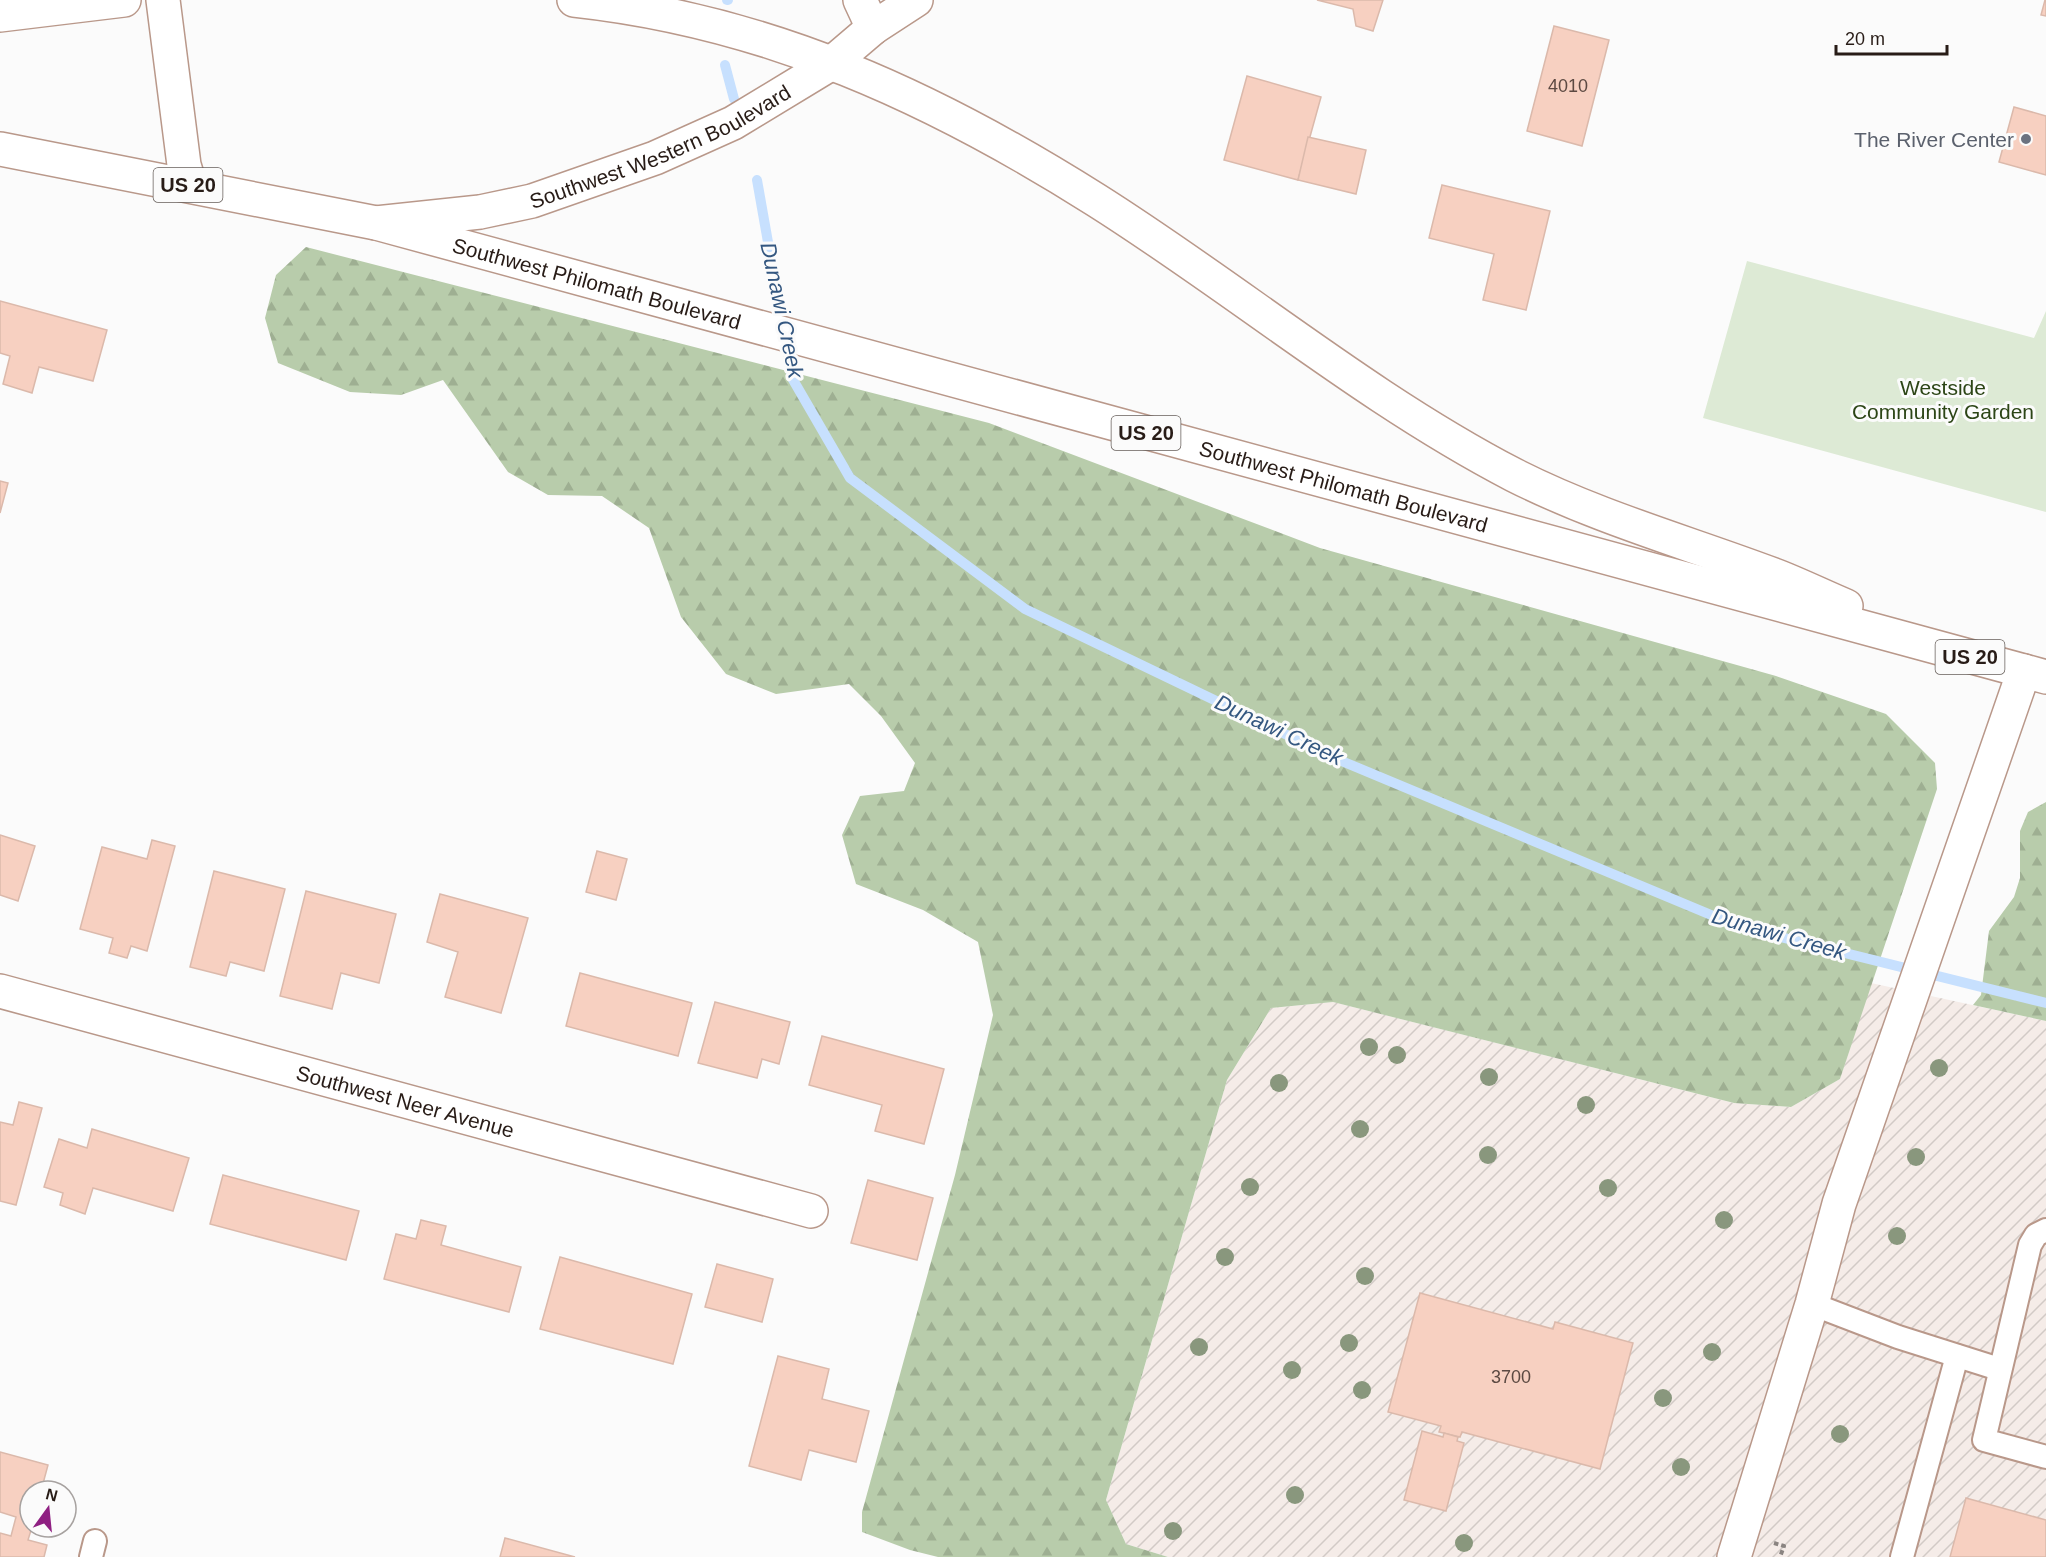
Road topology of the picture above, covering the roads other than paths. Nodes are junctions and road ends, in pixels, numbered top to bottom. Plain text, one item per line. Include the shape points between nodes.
1 (124, 0) edge
2 (163, 0) edge
3 (574, 0) edge
4 (916, 0) edge
5 (866, 14) edge
6 (0, 15) edge
7 (832, 63) junction
8 (0, 149) edge
9 (190, 185) junction
10 (376, 223) junction
11 (1917, 643) junction
12 (2035, 674) edge
13 (0, 991) edge
14 (811, 1211) dead end
15 (2046, 1230) edge
16 (1812, 1304) junction
17 (1957, 1356) junction
18 (1999, 1369) junction
19 (2046, 1457) edge
20 (1734, 1557) edge
21 (1902, 1557) edge

1 - 6 main road
2 - 9 main road via 183,165
3 - 7 main road, Southwest Philomath Boulevard / US 20 via 696,19 767,38
4 - 5 main road, Southwest Western Boulevard
5 - 7 main road, Southwest Western Boulevard
7 - 10 main road, Southwest Western Boulevard via 734,123 655,158 532,201 480,212
7 - 11 main road, Southwest Philomath Boulevard / US 20 via 971,128 1096,200 1340,366 1514,475 1617,521 1776,576
8 - 9 main road, Southwest Philomath Boulevard / US 20
9 - 10 main road, Southwest Philomath Boulevard / US 20
10 - 11 main road, Southwest Philomath Boulevard / US 20
11 - 12 main road, Southwest Philomath Boulevard / US 20
12 - 16 main road via 1912,994 1839,1204
13 - 14 main road, Southwest Neer Avenue
15 - 18 lane via 2036,1235 2030,1245
16 - 17 lane
16 - 20 main road
17 - 18 lane
17 - 21 lane
18 - 19 lane via 1984,1440

